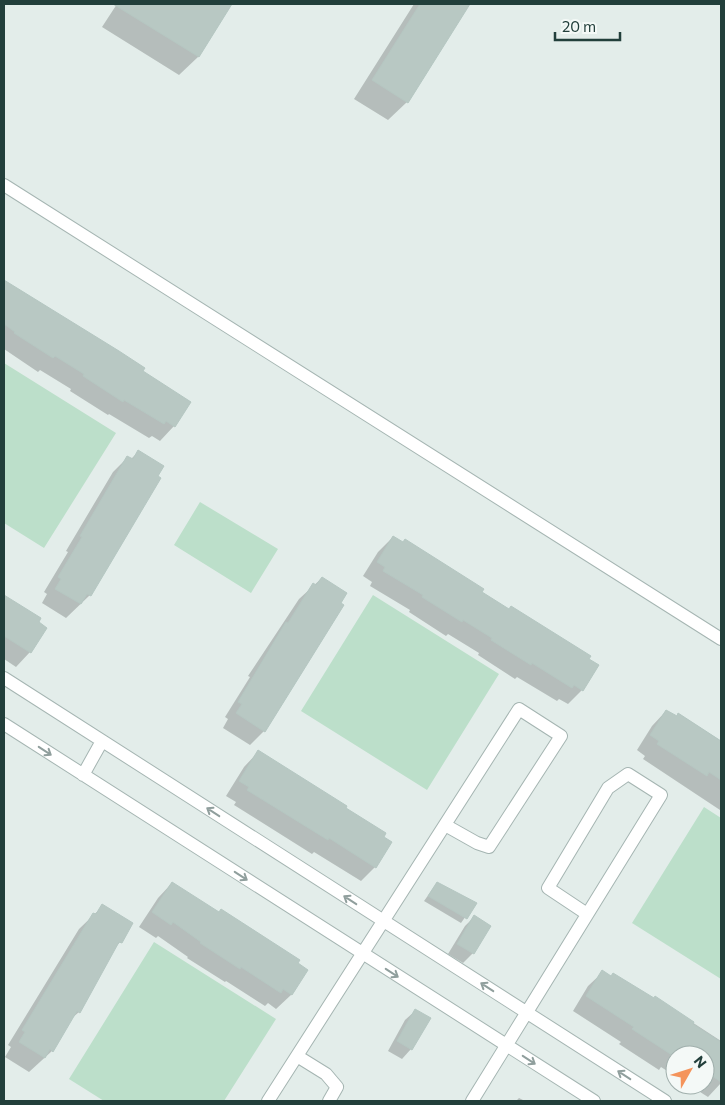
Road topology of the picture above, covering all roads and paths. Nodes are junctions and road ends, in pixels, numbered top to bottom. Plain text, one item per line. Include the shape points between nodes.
1 (4, 185) edge
2 (721, 639) edge
3 (4, 678) edge
4 (4, 724) edge
5 (102, 741) junction
6 (83, 775) junction
7 (445, 825) junction
8 (587, 914) junction
9 (384, 921) junction
10 (363, 954) junction
11 (527, 1013) junction
12 (506, 1046) junction
13 (297, 1056) junction
14 (268, 1101) edge
15 (329, 1101) edge
16 (472, 1101) edge
17 (594, 1101) edge
18 (665, 1101) edge

1 - 2 lane
3 - 5 lane
4 -> 6 lane
5 - 6 lane
9 -> 5 lane
6 -> 10 lane
7 - 7 lane via 489,847 561,736 519,709
7 - 9 lane
8 - 8 lane via 548,888 608,788 628,774 661,795
8 - 11 lane
9 - 10 lane
11 -> 9 lane
10 -> 12 lane
10 - 13 lane
11 - 12 lane
18 -> 11 lane
12 - 16 lane
12 -> 17 lane
13 - 14 lane
13 - 15 lane via 326,1074 337,1088

